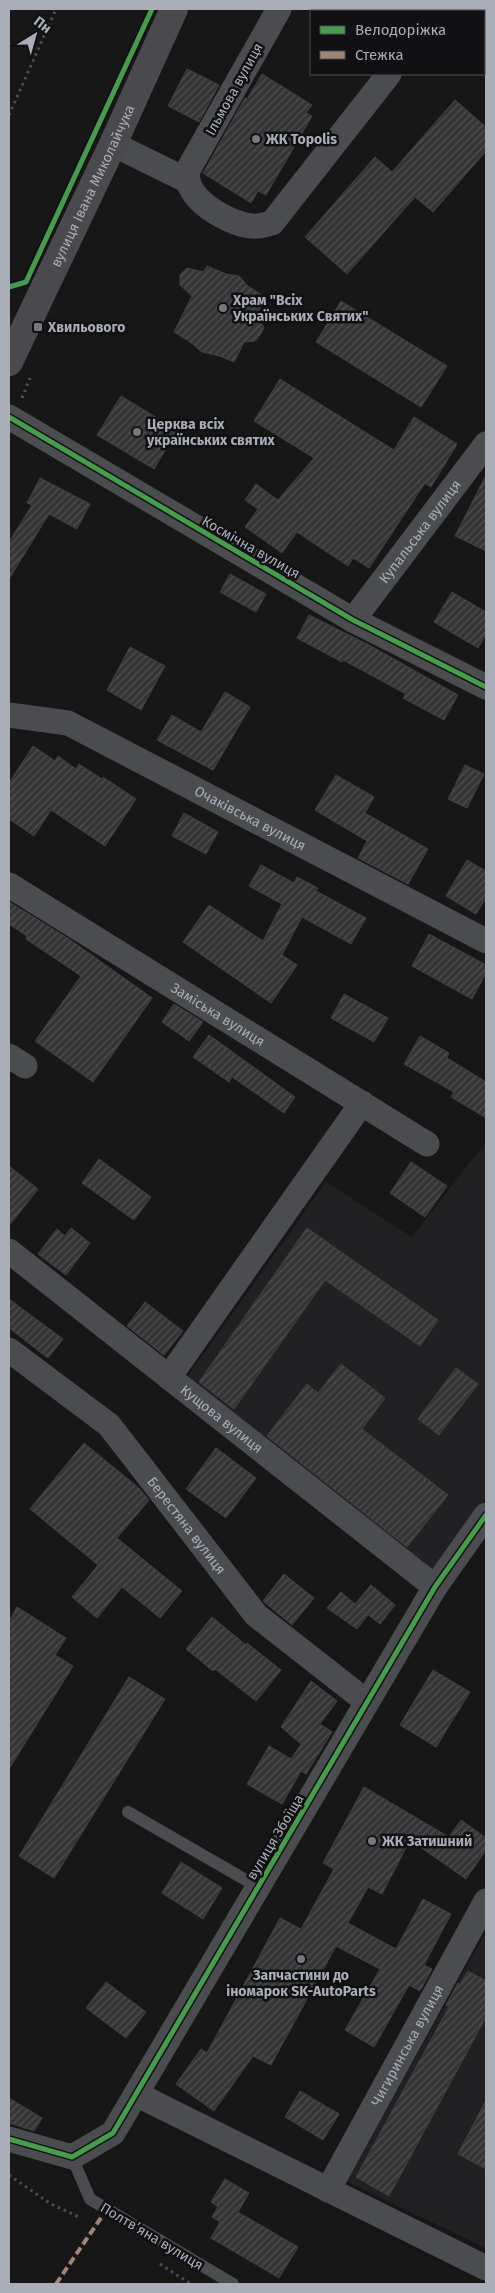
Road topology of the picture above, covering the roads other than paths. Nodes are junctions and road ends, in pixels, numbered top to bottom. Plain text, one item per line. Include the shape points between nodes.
1 (174, 9) edge
2 (279, 9) edge
3 (389, 75) edge
4 (113, 144) junction
5 (188, 176) junction
6 (9, 362) edge
7 (9, 418) edge
8 (486, 444) edge
9 (353, 620) junction
10 (486, 687) edge
11 (9, 715) edge
12 (9, 885) edge
13 (486, 941) edge
14 (362, 1103) junction
15 (427, 1144) dead end
16 (9, 1251) edge
17 (9, 1350) edge
18 (169, 1378) junction
19 (486, 1515) edge
20 (435, 1587) junction
21 (367, 1702) junction
22 (128, 1812) dead end
23 (258, 1887) junction
24 (486, 1901) edge
25 (136, 2094) junction
26 (9, 2139) edge
27 (72, 2157) junction
28 (328, 2190) junction
29 (486, 2268) edge
30 (233, 2284) edge

1 - 4 main road, вулиця Івана Миколайчука
2 - 5 street, Ільмова вулиця
3 - 5 street via 272,223 254,226 236,223 215,213 189,186
4 - 5 street
4 - 6 main road, вулиця Івана Миколайчука
7 - 9 street, Космічна вулиця
8 - 9 street, Купальська вулиця
9 - 10 street, Космічна вулиця
11 - 13 street, Очаківська вулиця via 68,723
12 - 14 street, Заміська вулиця
14 - 15 street, Заміська вулиця
14 - 18 street
16 - 18 street, Кущова вулиця
17 - 21 street, Берестяна вулиця via 109,1425 256,1615
18 - 20 street, Кущова вулиця
19 - 20 street, вулиця Збоїща
20 - 21 street, вулиця Збоїща
21 - 23 street, вулиця Збоїща
22 - 23 lane
23 - 25 street, вулиця Збоїща
24 - 28 street, Чигиринська вулиця
25 - 27 street, вулиця Збоїща via 113,2133
25 - 28 street
26 - 27 street
27 - 30 lane, Полтвʼяна вулиця via 90,2199
28 - 29 street

